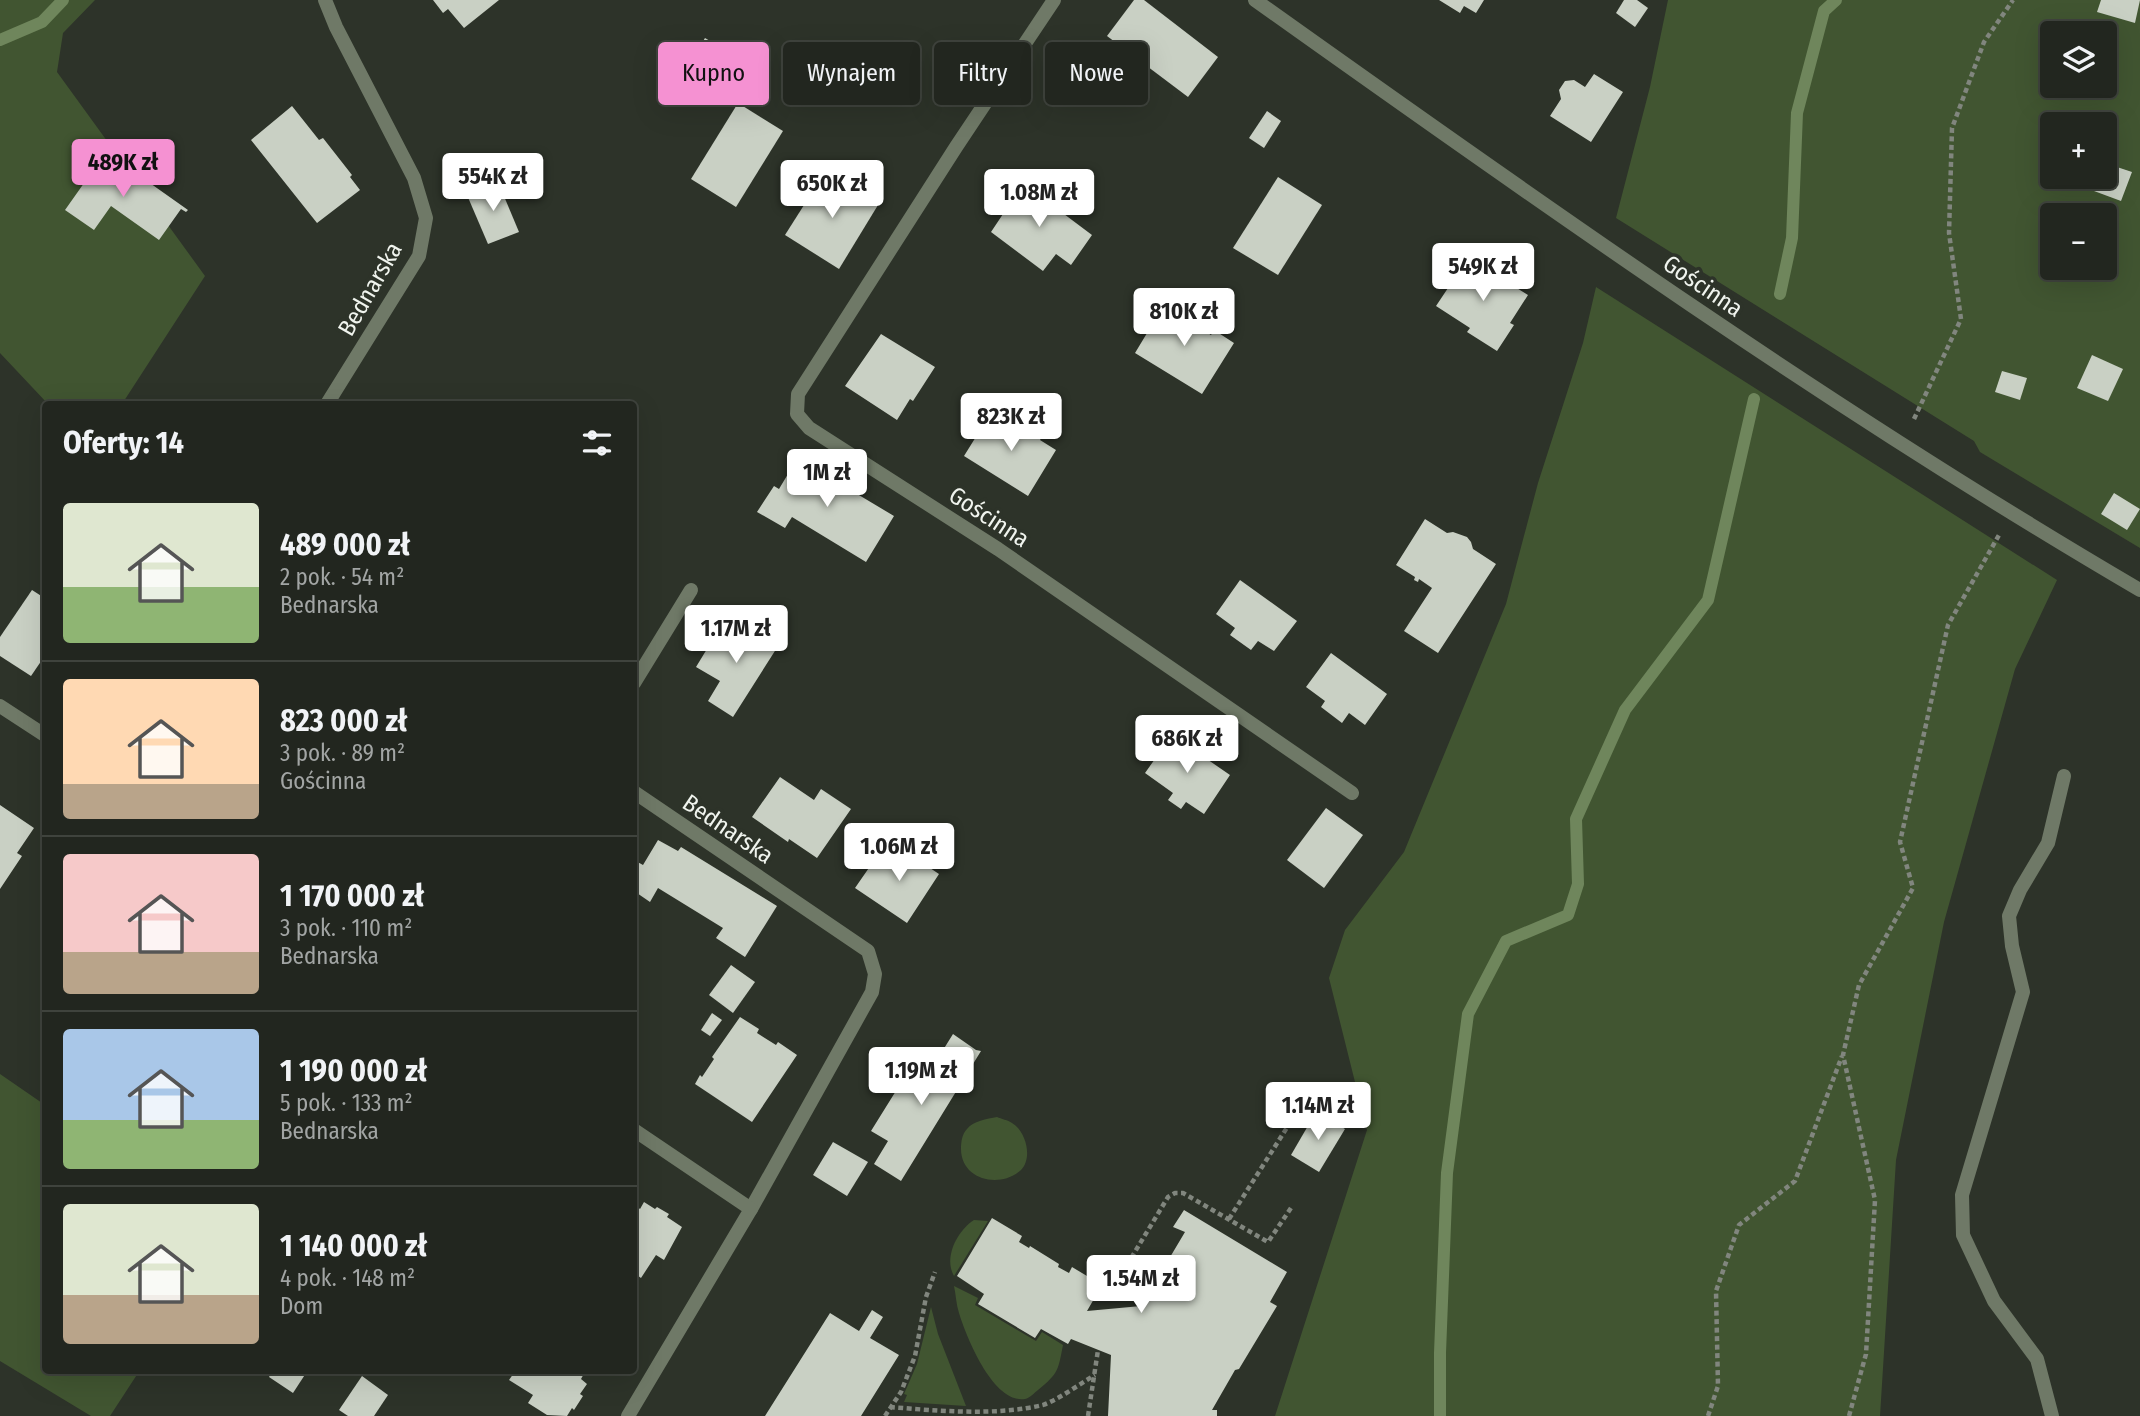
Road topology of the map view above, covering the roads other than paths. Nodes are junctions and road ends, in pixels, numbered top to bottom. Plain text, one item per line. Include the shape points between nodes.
1 (326, 0) edge
2 (1054, 0) edge
3 (1255, 0) edge
4 (329, 401) edge
5 (691, 590) dead end
6 (2140, 590) edge
7 (637, 678) edge
8 (0, 706) edge
9 (42, 733) edge
10 (2064, 776) dead end
11 (1352, 793) dead end
12 (637, 794) edge
13 (637, 1132) edge
14 (751, 1209) junction
15 (628, 1416) edge
16 (2052, 1416) edge

1 - 4 street, Bednarska via 414,178 426,218 419,256
2 - 11 street, Gościnna via 798,394 797,414 809,428 998,549
3 - 6 street, Gościnna via 1694,308 1913,451
5 - 7 street
8 - 9 street
10 - 16 street via 2048,843 2009,916 2022,992 1962,1195 1963,1235 1994,1301 2037,1359
12 - 14 street, Bednarska via 868,951 875,974 872,992
13 - 14 street
14 - 15 street, Bednarska

